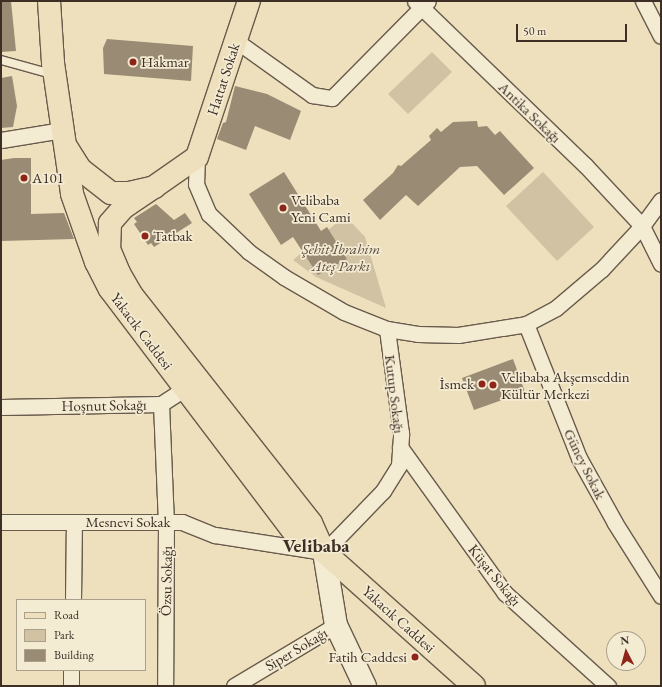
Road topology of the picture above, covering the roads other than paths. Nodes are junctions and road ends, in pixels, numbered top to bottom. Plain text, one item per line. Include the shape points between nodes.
1 (41, 1) edge
2 (49, 1) edge
3 (249, 1) edge
4 (643, 1) edge
5 (421, 3) edge
6 (661, 36) edge
7 (235, 40) junction
8 (1, 60) edge
9 (54, 69) junction
10 (62, 135) junction
11 (1, 140) edge
12 (197, 157) junction
13 (154, 187) junction
14 (661, 200) edge
15 (642, 226) junction
16 (661, 264) edge
17 (526, 324) junction
18 (387, 329) junction
19 (191, 384) junction
20 (161, 404) junction
21 (1, 407) edge
22 (400, 447) junction
23 (166, 521) junction
24 (1, 522) edge
25 (74, 522) junction
26 (324, 552) junction
27 (661, 596) edge
28 (73, 599) edge
29 (336, 625) junction
30 (71, 671) edge
31 (71, 686) edge
32 (164, 686) edge
33 (234, 686) edge
34 (365, 686) edge
35 (474, 686) edge
36 (608, 686) edge

1 - 9 street, Yakacık Caddesi
2 - 9 main road, Yakacık Caddesi
3 - 7 main road, Hattat Sokak
4 - 6 street
5 - 7 street via 332,98 312,95
5 - 15 street, Antika Sokağı via 585,165
7 - 12 main road, Hattat Sokak
8 - 9 lane
9 - 10 main road, Yakacık Caddesi
10 - 11 street
10 - 13 main road via 80,169 111,193 129,193
10 - 19 main road, Yakacık Caddesi via 72,194 96,262 117,299
12 - 13 main road, Yakacık Caddesi
12 - 18 street via 196,184 209,214 224,232 284,277 344,312
13 - 19 main road, Yakacık Caddesi via 116,215 108,234 109,249 131,294
14 - 15 street
15 - 16 street, Antika Sokağı
15 - 17 street via 579,289 556,308
17 - 18 street via 458,335 418,334
17 - 27 street, Güney Sokak via 579,458 615,523
18 - 22 street, Kutup Sokağı via 390,366 397,393
19 - 20 street, Hoşnut Sokağı
19 - 26 main road, Yakacık Caddesi via 296,535
20 - 21 street, Hoşnut Sokağı
20 - 23 street, Özsu Sokağı
22 - 26 street, Kutup Sokağı via 399,465 383,491
22 - 36 street, Küşat Sokağı via 505,593
23 - 25 street, Mesnevi Sokak
23 - 26 street, Mesnevi Sokak via 182,522 215,535
23 - 32 street, Özsu Sokağı
24 - 25 street, Mesnevi Sokak
25 - 28 street
26 - 29 street
26 - 35 main road, Yakacık Caddesi
29 - 33 street, Siper Sokağı
29 - 34 street
30 - 31 street

